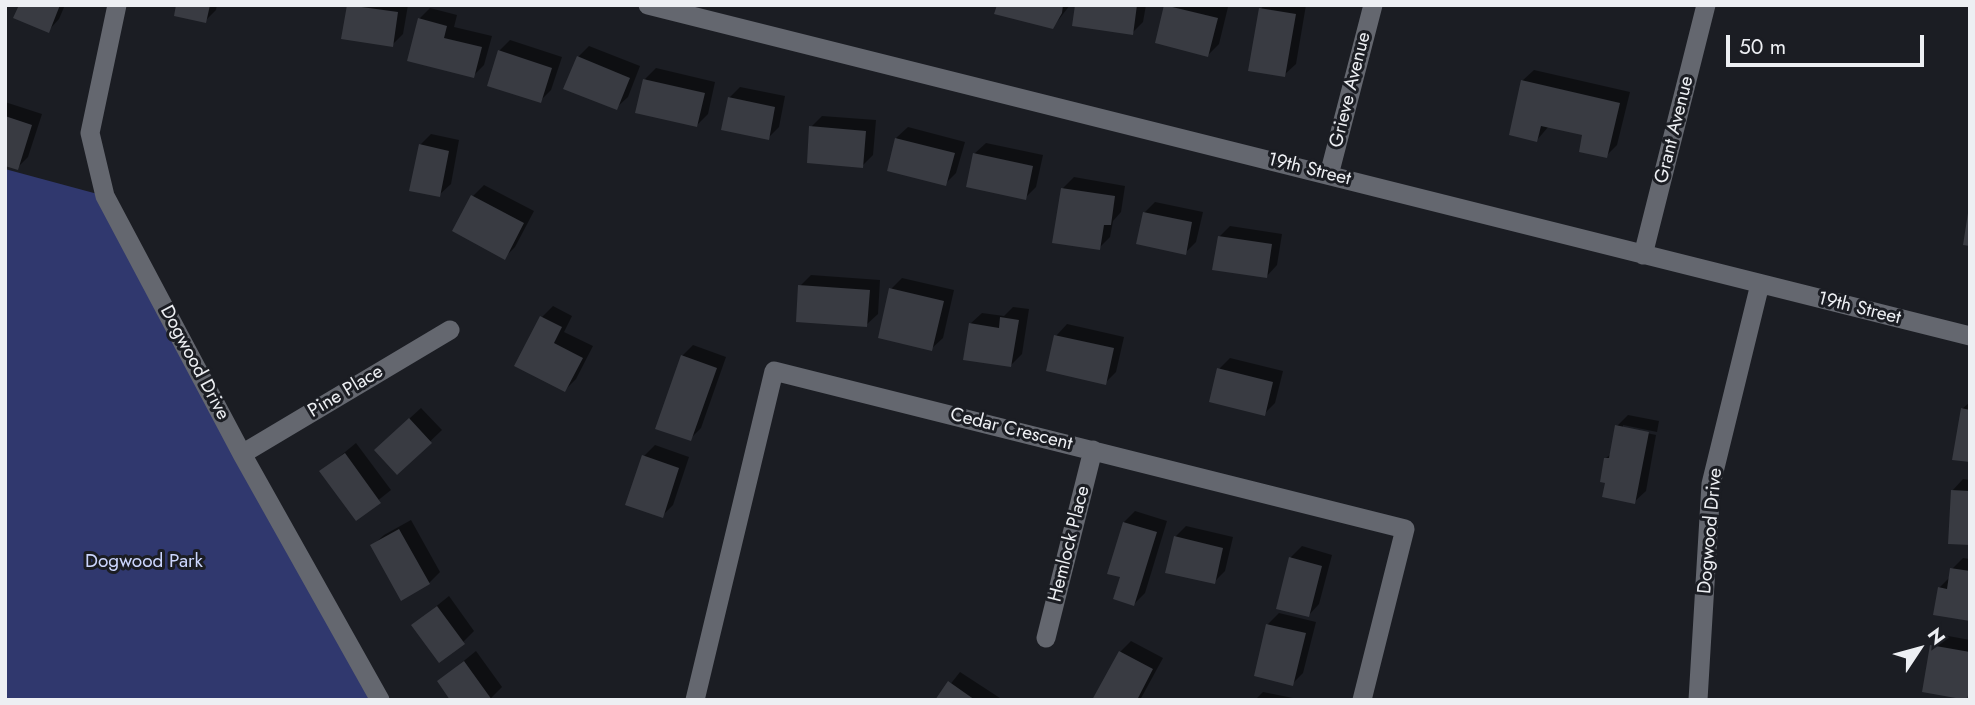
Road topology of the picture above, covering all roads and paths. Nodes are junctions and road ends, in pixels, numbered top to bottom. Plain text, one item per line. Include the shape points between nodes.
1 (117, 5) edge
2 (648, 5) edge
3 (1373, 5) edge
4 (1706, 5) edge
5 (1329, 175) junction
6 (1643, 254) junction
7 (1760, 284) junction
8 (450, 330) dead end
9 (1970, 336) edge
10 (1093, 450) junction
11 (242, 454) junction
12 (1046, 638) dead end
13 (380, 700) edge
14 (695, 700) edge
15 (1362, 700) edge
16 (1698, 700) edge

1 - 11 street, Dogwood Drive via 90,133 105,196
2 - 5 street, 19th Street
3 - 5 street, Grieve Avenue
4 - 6 street, Grant Avenue
5 - 6 street, 19th Street
6 - 7 street, 19th Street
7 - 9 street, 19th Street
7 - 16 street, Dogwood Drive via 1711,484
8 - 11 street, Pine Place
10 - 12 street, Hemlock Place
10 - 14 street, Cedar Crescent via 774,370
10 - 15 street, Cedar Crescent via 1405,529
11 - 13 street, Dogwood Drive

